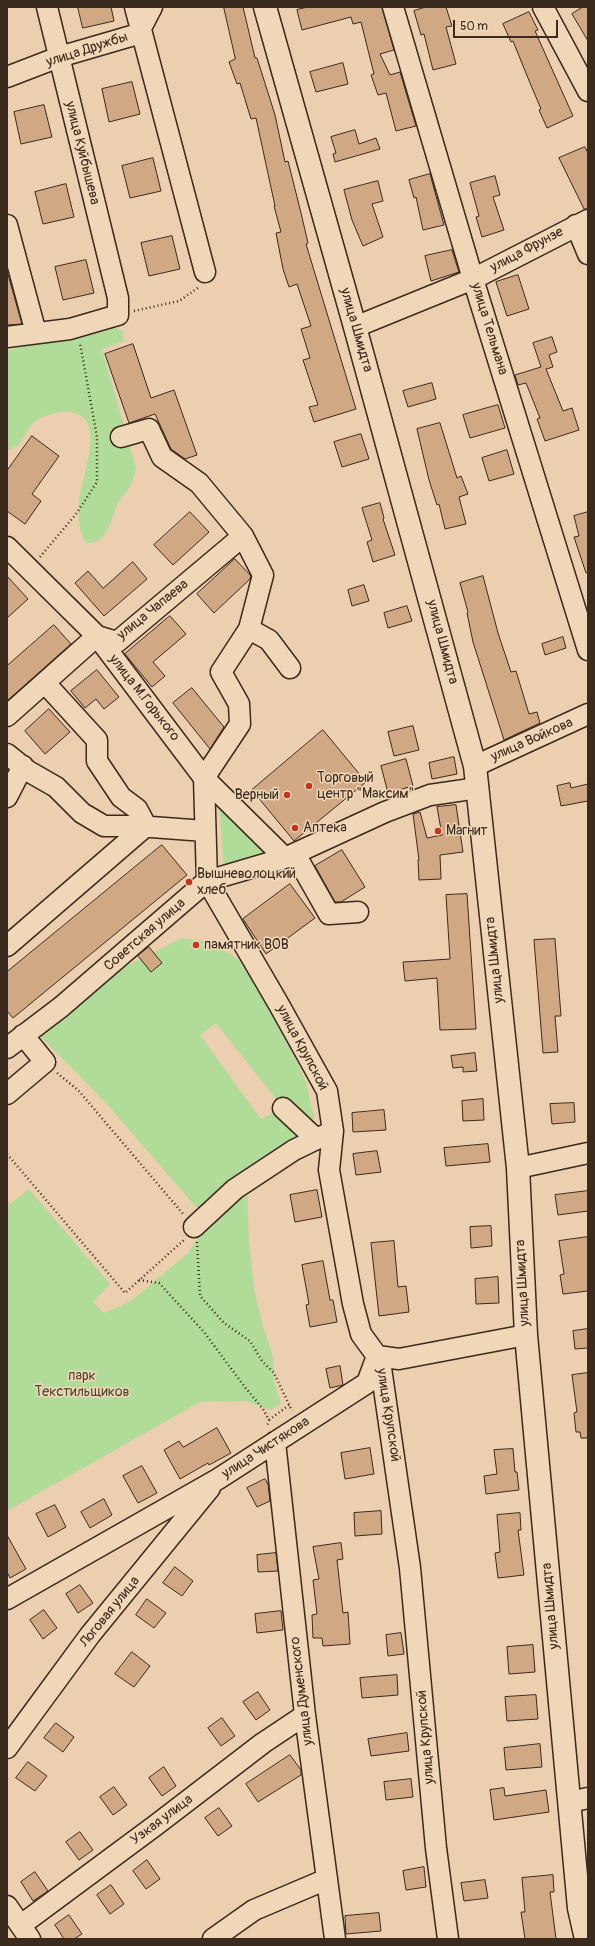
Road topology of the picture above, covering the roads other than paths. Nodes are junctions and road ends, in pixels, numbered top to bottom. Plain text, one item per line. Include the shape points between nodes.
1 (47, 7) edge
2 (135, 7) edge
3 (152, 7) edge
4 (265, 7) edge
5 (393, 7) edge
6 (544, 7) edge
7 (140, 27) junction
8 (59, 57) junction
9 (7, 77) edge
10 (588, 91) edge
11 (582, 223) edge
12 (7, 225) edge
13 (588, 254) edge
14 (205, 272) road end
15 (473, 279) junction
16 (355, 327) junction
17 (36, 333) junction
18 (7, 337) edge
19 (121, 437) dead end
20 (243, 536) junction
21 (7, 548) edge
22 (249, 629) junction
23 (97, 636) junction
24 (588, 650) edge
25 (290, 668) dead end
26 (45, 683) junction
27 (588, 714) edge
28 (7, 716) edge
29 (7, 754) edge
30 (23, 766) junction
31 (475, 766) junction
32 (204, 778) junction
33 (478, 788) junction
34 (7, 797) edge
35 (146, 826) junction
36 (205, 831) junction
37 (290, 856) junction
38 (207, 882) junction
39 (358, 912) dead end
40 (7, 946) edge
41 (23, 1035) junction
42 (7, 1048) edge
43 (7, 1094) edge
44 (283, 1108) dead end
45 (324, 1135) junction
46 (588, 1153) edge
47 (518, 1168) junction
48 (195, 1228) road end
49 (526, 1335) junction
50 (377, 1356) junction
51 (269, 1446) junction
52 (218, 1479) junction
53 (7, 1599) edge
54 (305, 1715) junction
55 (7, 1748) edge
56 (579, 1800) edge
57 (327, 1879) junction
58 (7, 1906) edge
59 (25, 1932) edge
60 (213, 1939) edge
61 (335, 1939) edge
62 (448, 1939) edge
63 (586, 1939) edge

1 - 8 street, улица Куйбышева
2 - 7 street
3 - 7 street, улица Дружбы
4 - 16 main road, улица Шмидта
5 - 15 street, улица Тельмана
6 - 10 street
7 - 8 street, улица Дружбы via 138,34
7 - 14 street
8 - 9 street, улица Дружбы
8 - 17 street, улица Куйбышева via 118,306 74,328
11 - 13 street
11 - 15 street, улица Фрунзе
12 - 17 street
15 - 16 street, улица Фрунзе
15 - 24 street, улица Тельмана
16 - 31 main road, улица Шмидта
17 - 18 street
19 - 20 street via 149,429 162,457 200,483
20 - 22 street via 263,575
20 - 23 street, улица Чапаева via 117,642
21 - 23 street, улица М.Горького
22 - 25 street via 269,640
22 - 32 street via 221,672 239,704 240,724
23 - 26 street, улица Чапаева
23 - 32 street, улица М.Горького
26 - 28 street, улица Чапаева
26 - 35 street via 97,740 97,761 121,797 137,809
27 - 31 street, улица Войкова
29 - 30 street
30 - 34 street
30 - 35 street via 56,787 82,812 104,826
31 - 33 main road, улица Шмидта
32 - 36 street
32 - 37 street, улица М.Горького
33 - 37 street, Советская улица via 430,795 385,812
33 - 47 main road, улица Шмидта
35 - 36 street
35 - 40 street
36 - 38 street
37 - 38 street, Советская улица
37 - 39 street, улица М.Горького via 328,914
38 - 41 street, Советская улица via 61,1007
38 - 45 street, улица Крупской via 327,1091
41 - 42 street, Советская улица
41 - 43 street via 45,1062
44 - 45 street
45 - 48 street via 294,1150 235,1189
45 - 50 street, улица Крупской via 353,1304 361,1334
46 - 47 street
47 - 49 main road, улица Шмидта
49 - 50 street via 399,1359
49 - 56 main road, улица Шмидта
50 - 51 street, улица Чистякова via 367,1383
50 - 62 street, улица Крупской via 381,1368 410,1568 436,1848
51 - 52 street, улица Чистякова
51 - 54 street, улица Думенского
52 - 53 street, улица Чистякова
52 - 55 street, Логовая улица via 90,1635
54 - 57 street, улица Думенского
54 - 59 street, Узкая улица via 263,1742
56 - 63 main road, улица Шмидта via 579,1908
57 - 60 street via 254,1910
57 - 61 street, улица Думенского
58 - 59 street

